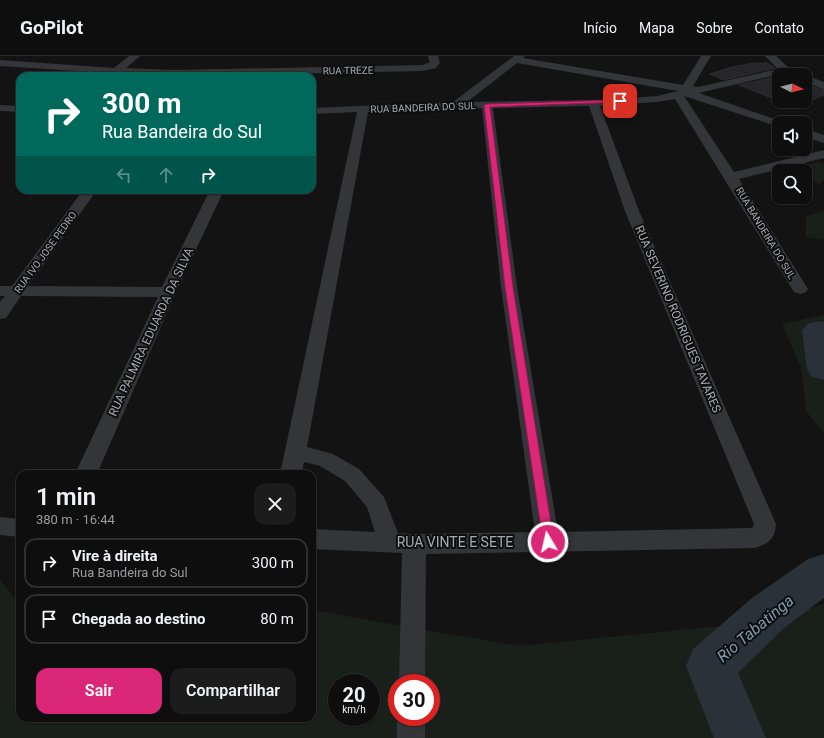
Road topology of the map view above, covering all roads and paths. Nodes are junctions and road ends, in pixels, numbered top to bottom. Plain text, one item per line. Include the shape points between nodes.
1 (135, 56) edge
2 (706, 56) edge
3 (770, 56) edge
4 (518, 58) edge
5 (432, 61) edge
6 (0, 63) edge
7 (783, 68) edge
8 (102, 72) edge
9 (114, 72) edge
10 (257, 72) edge
11 (772, 73) edge
12 (812, 80) edge
13 (822, 83) edge
14 (682, 92) junction
15 (593, 103) junction
16 (456, 105) junction
17 (487, 105) junction
18 (16, 109) edge
19 (363, 109) junction
20 (3, 110) edge
21 (316, 111) edge
22 (772, 122) edge
23 (812, 135) edge
24 (824, 139) edge
25 (824, 154) edge
26 (731, 177) junction
27 (87, 194) edge
28 (215, 194) edge
29 (800, 289) dead end
30 (8, 291) edge
31 (168, 292) junction
32 (0, 314) edge
33 (296, 452) junction
34 (88, 470) edge
35 (292, 470) edge
36 (0, 526) edge
37 (16, 528) edge
38 (764, 533) joint
39 (316, 539) edge
40 (390, 542) junction
41 (548, 542) junction
42 (414, 544) junction
43 (412, 674) edge
44 (411, 726) edge
45 (411, 738) edge

1 - 9 street
2 - 14 street
3 - 7 street
4 - 14 street
4 - 16 street
5 - 10 street, RUA TREZE via 423,68
6 - 8 street, RUA TREZE
11 - 14 street
12 - 13 street
14 - 15 street, RUA BANDEIRA DO SUL via 658,99
14 - 22 street
14 - 26 street, RUA BANDEIRA DO SUL
15 - 17 street, RUA BANDEIRA DO SUL
15 - 38 street, RUA SEVERINO RODRIGUES TAVARES via 632,211 765,524
16 - 17 street, RUA BANDEIRA DO SUL
16 - 19 street, RUA BANDEIRA DO SUL
17 - 41 street via 509,287
18 - 20 street
19 - 21 street, RUA BANDEIRA DO SUL
19 - 33 street
23 - 24 street
25 - 26 street, RUA BANDEIRA DO SUL
26 - 29 street, RUA BANDEIRA DO SUL
27 - 30 street, RUA IVO JOSE PEDRO
28 - 31 street, RUA PALMIRA EDUARDA DA SILVA
30 - 31 street
30 - 32 street, RUA IVO JOSE PEDRO
31 - 34 street, RUA PALMIRA EDUARDA DA SILVA
33 - 35 street
33 - 40 street via 326,460 352,475 376,503
36 - 37 street
38 - 41 street, RUA VINTE E SETE via 755,538
39 - 40 street, RUA VINTE E SETE
40 - 42 street, RUA VINTE E SETE
41 - 42 street, RUA VINTE E SETE
42 - 43 street
44 - 45 street

